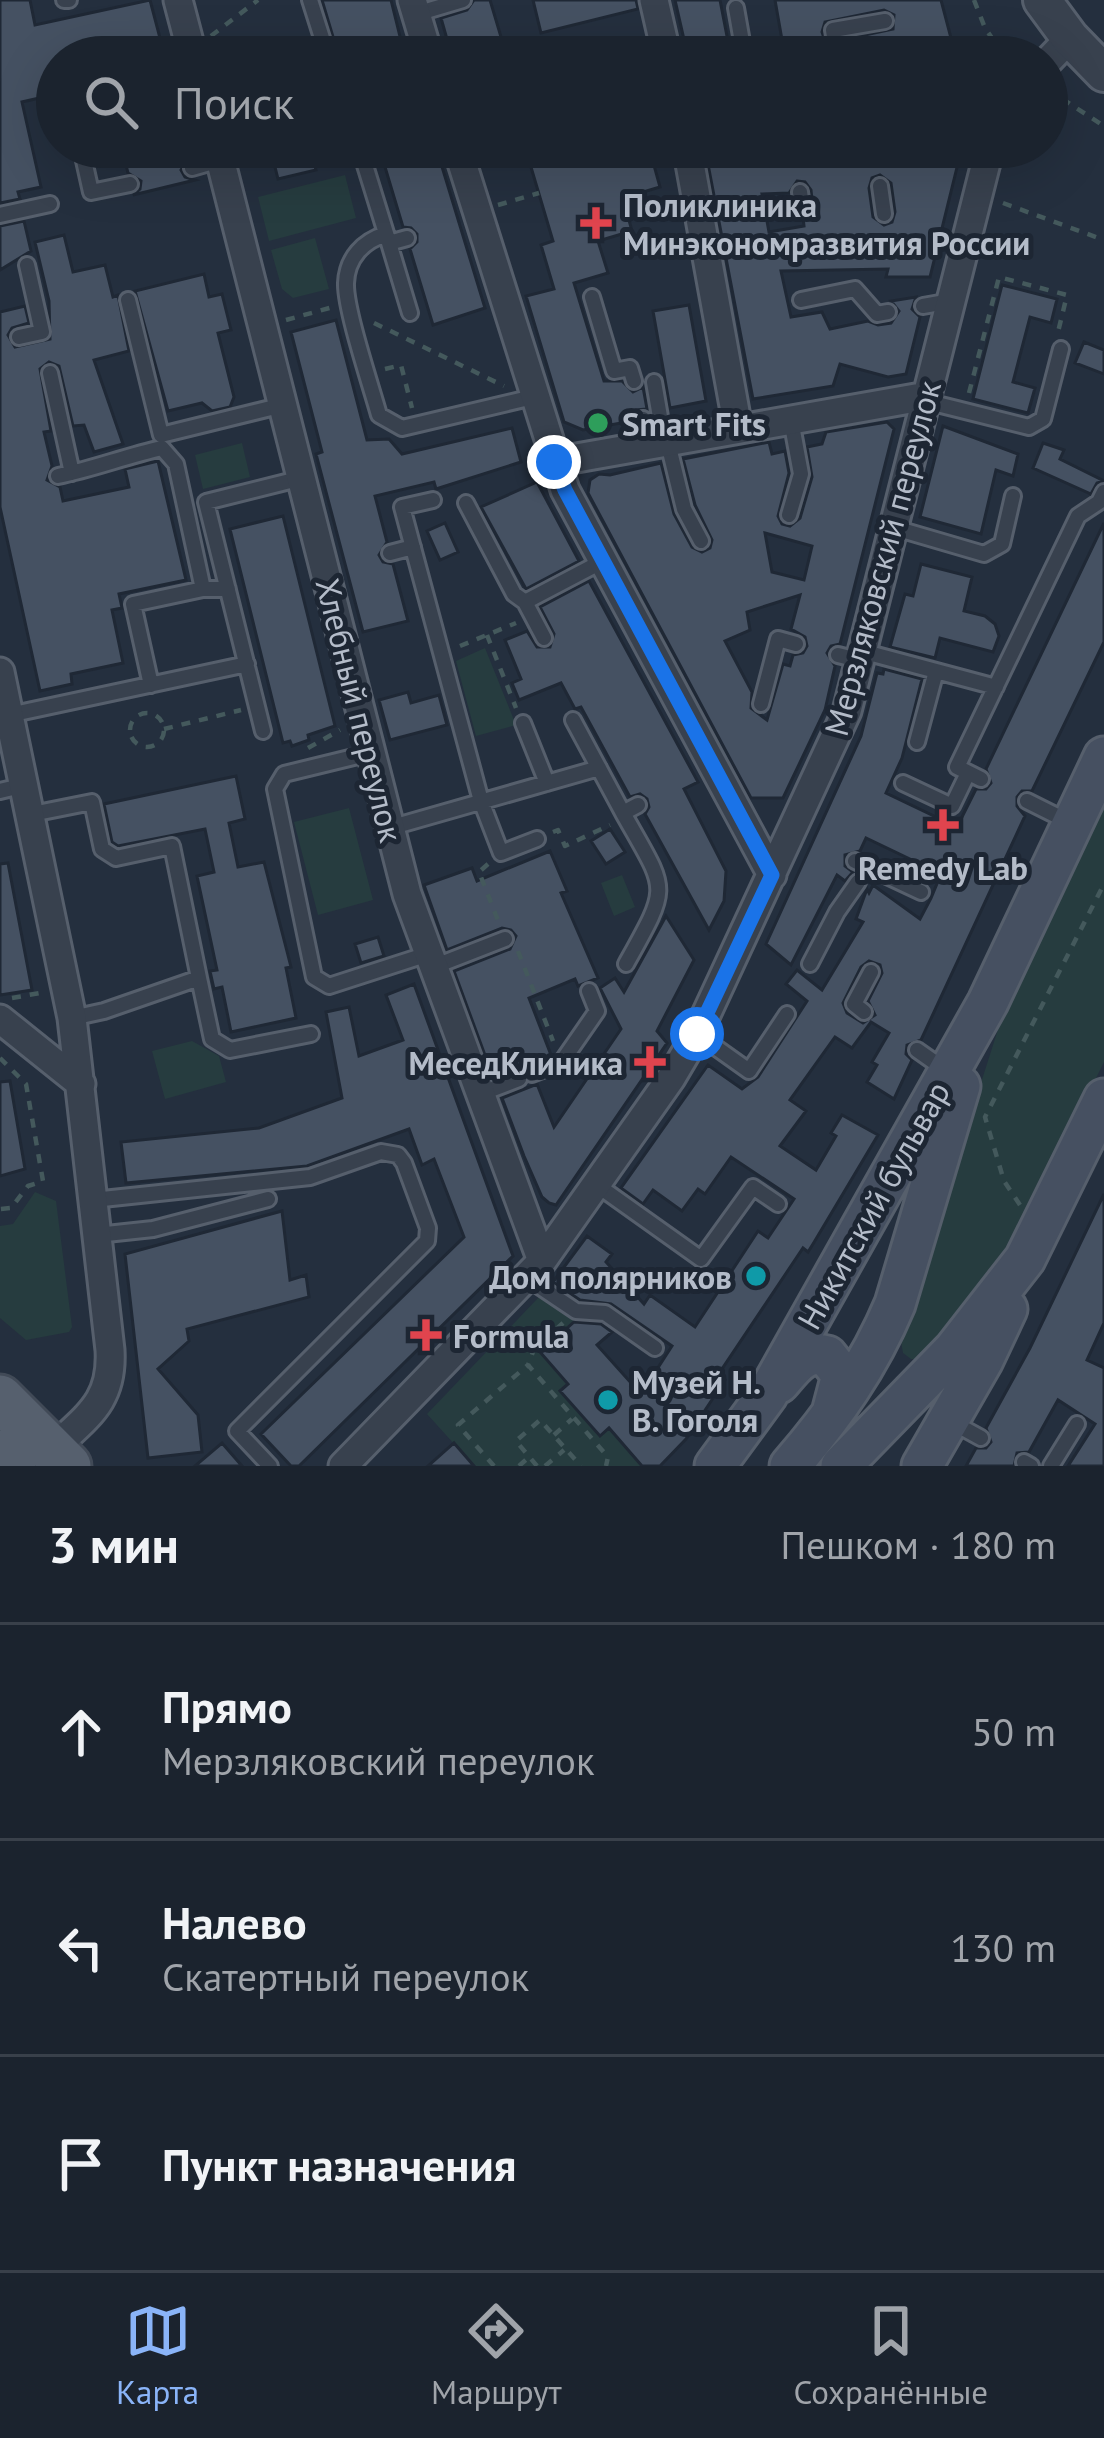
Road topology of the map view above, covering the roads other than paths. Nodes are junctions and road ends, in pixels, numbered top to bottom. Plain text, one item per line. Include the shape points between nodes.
1 (178, 0) edge
2 (310, 0) edge
3 (463, 0) edge
4 (654, 0) edge
5 (1042, 0) edge
6 (414, 7) edge
7 (736, 8) dead end
8 (885, 21) dead end
9 (197, 36) edge
10 (321, 36) edge
11 (423, 36) edge
12 (656, 36) edge
13 (741, 36) edge
14 (834, 36) edge
15 (1054, 36) edge
16 (1068, 55) edge
17 (1104, 73) edge
18 (86, 168) edge
19 (223, 168) edge
20 (365, 168) edge
21 (464, 168) edge
22 (691, 168) edge
23 (983, 168) edge
24 (130, 184) dead end
25 (880, 186) dead end
26 (800, 192) dead end
27 (50, 204) dead end
28 (775, 208) dead end
29 (884, 214) dead end
30 (0, 215) edge
31 (406, 238) dead end
32 (387, 239) junction
33 (27, 265) dead end
34 (592, 297) dead end
35 (128, 300) dead end
36 (801, 300) dead end
37 (888, 312) dead end
38 (410, 313) dead end
39 (19, 338) dead end
40 (1061, 349) road end
41 (50, 373) dead end
42 (634, 381) dead end
43 (654, 382) dead end
44 (523, 394) junction
45 (926, 399) junction
46 (283, 405) junction
47 (791, 419) junction
48 (737, 428) junction
49 (656, 435) junction
50 (554, 462) junction
51 (302, 478) junction
52 (1104, 492) edge
53 (1013, 496) dead end
54 (433, 500) dead end
55 (466, 503) dead end
56 (789, 515) dead end
57 (895, 528) junction
58 (701, 541) dead end
59 (413, 547) junction
60 (390, 553) dead end
61 (603, 561) junction
62 (203, 589) junction
63 (227, 589) junction
64 (528, 609) junction
65 (544, 638) dead end
66 (796, 644) dead end
67 (855, 656) junction
68 (247, 664) junction
69 (936, 671) junction
70 (0, 672) edge
71 (151, 685) junction
72 (996, 687) junction
73 (761, 704) dead end
74 (10, 715) junction
75 (573, 720) dead end
76 (523, 723) road end
77 (263, 731) road end
78 (917, 742) dead end
79 (370, 753) junction
80 (1104, 757) edge
81 (599, 768) junction
82 (547, 783) junction
83 (903, 783) dead end
84 (12, 788) edge
85 (481, 801) junction
86 (1027, 802) dead end
87 (32, 814) junction
88 (1072, 824) junction
89 (388, 827) junction
90 (537, 838) dead end
91 (855, 861) dead end
92 (776, 882) junction
93 (858, 882) dead end
94 (921, 892) dead end
95 (506, 939) dead end
96 (431, 960) junction
97 (626, 964) dead end
98 (810, 964) dead end
99 (871, 972) dead end
100 (199, 978) junction
101 (589, 991) dead end
102 (988, 1002) junction
103 (864, 1012) dead end
104 (787, 1014) dead end
105 (72, 1018) junction
106 (0, 1019) edge
107 (311, 1034) dead end
108 (697, 1034) junction
109 (81, 1084) junction
110 (480, 1094) junction
111 (1104, 1099) edge
112 (597, 1185) junction
113 (268, 1198) dead end
114 (93, 1200) junction
115 (778, 1204) dead end
116 (96, 1235) junction
117 (1025, 1259) junction
118 (534, 1269) junction
119 (656, 1348) dead end
120 (767, 1395) junction
121 (0, 1398) edge
122 (828, 1421) junction
123 (1077, 1424) dead end
124 (0, 1453) edge
125 (44, 1461) edge
126 (846, 1461) edge
127 (925, 1463) edge
128 (270, 1466) edge
129 (343, 1466) edge
130 (715, 1466) edge
131 (790, 1466) edge
132 (1051, 1466) edge

1 - 9 street
2 - 10 lane
3 - 6 lane
4 - 12 street
5 - 15 street
6 - 11 street
7 - 13 lane
8 - 14 lane via 833,30
16 - 17 street
18 - 24 lane via 91,193
19 - 46 street, Хлебный переулок
20 - 32 lane
21 - 44 street
22 - 48 street
23 - 45 street, Мерзляковский переулок via 937,303
25 - 29 lane
26 - 28 lane via 802,206
27 - 30 lane
31 - 32 lane
32 - 38 lane
32 - 44 lane via 369,239 346,286 379,415 402,428
33 - 39 lane via 42,332
34 - 42 lane via 614,370 630,368
35 - 46 lane via 161,435
36 - 37 lane via 855,289 877,314
40 - 45 lane via 1043,419 1029,427
41 - 62 lane via 65,475 161,448 176,464
43 - 49 lane
44 - 50 street
45 - 47 street
45 - 57 street, Мерзляковский переулок
46 - 51 street, Хлебный переулок
47 - 48 street
47 - 56 lane via 801,473
48 - 49 street
49 - 50 street
49 - 58 lane
50 - 61 street
51 - 63 lane via 206,502
51 - 79 street, Хлебный переулок via 334,568
52 - 72 lane via 1078,516
53 - 57 lane via 1001,544 985,554
54 - 59 lane via 402,507
55 - 64 lane
57 - 67 street, Мерзляковский переулок
59 - 60 lane
59 - 85 lane
61 - 64 lane
61 - 92 street via 705,769
62 - 63 lane
62 - 71 lane via 134,604
63 - 68 lane
64 - 65 lane
66 - 73 lane via 778,639
67 - 69 lane
67 - 92 street, Мерзляковский переулок via 847,711
68 - 71 lane
68 - 77 lane
69 - 72 lane
69 - 78 lane
70 - 74 street
71 - 74 lane
72 - 83 lane via 957,767 974,776 952,806
74 - 84 street
75 - 81 lane
76 - 82 lane
79 - 89 street, Хлебный переулок
79 - 96 lane via 284,774 274,789 314,977 329,986
80 - 88 main road, Никитский бульвар
81 - 82 lane
81 - 97 lane via 630,809 661,885
82 - 85 lane
84 - 87 street
85 - 89 lane
85 - 90 lane via 502,853
86 - 88 lane
87 - 100 lane via 92,802 102,849 116,858 172,846
87 - 105 street
88 - 102 main road, Никитский бульвар
89 - 96 street, Хлебный переулок
91 - 94 lane
92 - 108 street, Мерзляковский переулок
93 - 98 lane via 829,909
95 - 96 lane
96 - 110 street, Хлебный переулок
99 - 103 lane via 854,1004
100 - 105 lane
100 - 107 lane via 212,1039 230,1051
101 - 110 lane via 597,1011 561,1063
102 - 120 main road, Никитский бульвар via 933,1061
102 - 122 main road, Никитский бульвар via 895,1304
104 - 108 lane via 749,1071
105 - 109 street
106 - 109 street
108 - 112 street, Мерзляковский переулок
109 - 114 street
110 - 118 street, Хлебный переулок
111 - 117 main road
112 - 115 lane via 701,1259 753,1187
112 - 118 street, Мерзляковский переулок
113 - 116 lane via 153,1229
114 - 116 street
114 - 128 lane via 310,1178 381,1151 404,1162 427,1241 237,1431
116 - 125 street via 108,1389
117 - 126 main road via 953,1350
117 - 127 main road via 965,1430
118 - 119 lane via 576,1311 605,1313
118 - 129 street, Мерзляковский переулок
120 - 122 main road via 803,1357 827,1355 842,1375
120 - 130 main road, Никитский бульвар
121 - 125 main road
122 - 131 main road, Никитский бульвар
123 - 132 lane
124 - 125 main road
126 - 127 main road via 892,1426 911,1422 929,1436

